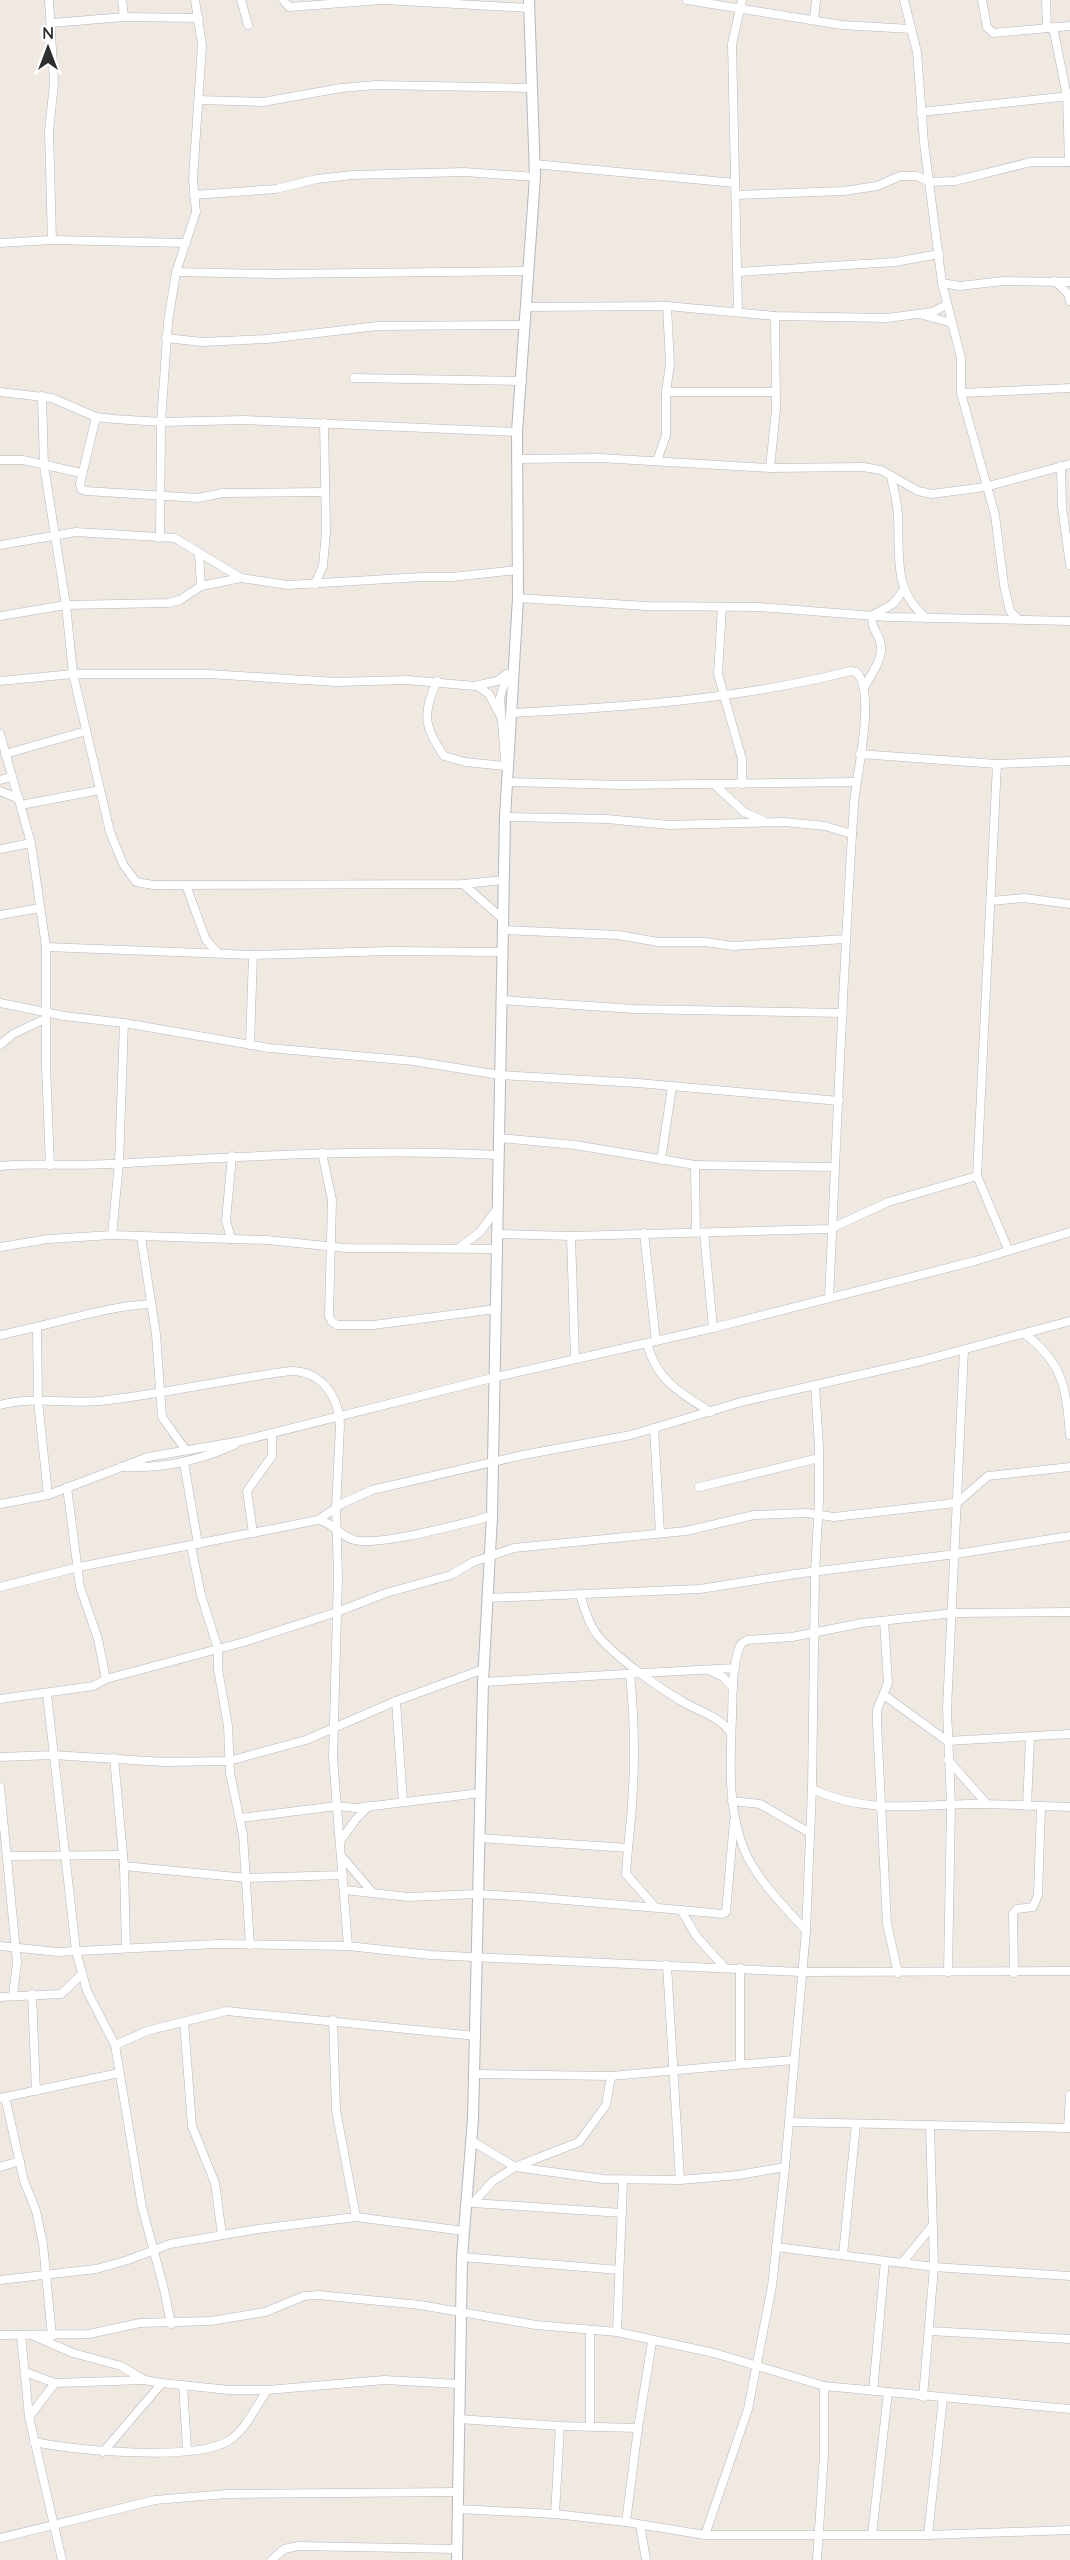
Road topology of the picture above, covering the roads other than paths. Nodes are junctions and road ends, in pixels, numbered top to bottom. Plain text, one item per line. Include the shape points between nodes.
1 (49, 0) edge
2 (122, 0) edge
3 (195, 0) edge
4 (241, 0) edge
5 (283, 0) edge
6 (383, 0) edge
7 (410, 0) edge
8 (687, 0) edge
9 (742, 0) edge
10 (816, 0) edge
11 (904, 0) edge
12 (981, 0) edge
13 (1046, 0) edge
14 (530, 4) edge
15 (739, 10) junction
16 (124, 17) junction
17 (199, 18) junction
18 (814, 20) junction
19 (52, 23) junction
20 (248, 25) dead end
21 (1070, 26) edge
22 (1050, 28) junction
23 (911, 29) junction
24 (532, 88) junction
25 (1068, 96) edge
26 (199, 100) junction
27 (921, 111) junction
28 (1070, 162) edge
29 (534, 164) junction
30 (535, 177) junction
31 (735, 183) junction
32 (930, 183) junction
33 (194, 195) junction
34 (736, 195) junction
35 (52, 240) junction
36 (0, 243) edge
37 (186, 243) junction
38 (939, 254) junction
39 (527, 271) junction
40 (176, 272) junction
41 (738, 272) junction
42 (1054, 281) junction
43 (1070, 282) edge
44 (942, 283) junction
45 (1070, 301) edge
46 (946, 305) junction
47 (668, 306) junction
48 (525, 307) junction
49 (738, 312) junction
50 (921, 315) junction
51 (775, 316) junction
52 (952, 323) junction
53 (524, 325) junction
54 (166, 338) junction
55 (354, 378) dead end
56 (522, 381) junction
57 (1070, 388) edge
58 (0, 392) edge
59 (666, 392) junction
60 (776, 392) junction
61 (961, 393) junction
62 (42, 396) junction
63 (96, 417) junction
64 (161, 422) junction
65 (324, 423) junction
66 (517, 432) junction
67 (518, 459) junction
68 (0, 460) edge
69 (657, 461) junction
70 (1066, 465) edge
71 (44, 466) junction
72 (770, 468) junction
73 (81, 473) junction
74 (891, 477) junction
75 (985, 487) junction
76 (324, 492) junction
77 (159, 493) junction
78 (54, 536) junction
79 (160, 538) junction
80 (0, 545) edge
81 (200, 554) junction
82 (1070, 565) edge
83 (323, 566) junction
84 (517, 570) junction
85 (241, 578) junction
86 (332, 583) junction
87 (315, 584) junction
88 (201, 586) junction
89 (903, 591) junction
90 (518, 598) junction
91 (66, 605) junction
92 (722, 607) junction
93 (1010, 611) junction
94 (873, 615) junction
95 (0, 616) edge
96 (926, 618) junction
97 (1004, 620) junction
98 (1018, 620) junction
99 (1070, 621) edge
100 (516, 653) junction
101 (73, 674) junction
102 (507, 674) junction
103 (0, 681) edge
104 (437, 681) junction
105 (476, 686) junction
106 (864, 689) junction
107 (724, 696) junction
108 (513, 713) junction
109 (500, 715) junction
110 (86, 731) junction
111 (0, 734) edge
112 (5, 754) junction
113 (860, 754) junction
114 (1070, 761) edge
115 (997, 764) junction
116 (507, 774) junction
117 (12, 777) junction
118 (0, 780) edge
119 (855, 782) junction
120 (742, 784) junction
121 (715, 785) junction
122 (100, 790) junction
123 (0, 791) edge
124 (20, 802) junction
125 (505, 817) junction
126 (763, 821) junction
127 (852, 834) junction
128 (31, 843) junction
129 (0, 849) edge
130 (504, 880) junction
131 (463, 884) junction
132 (186, 885) junction
133 (991, 901) junction
134 (1070, 904) edge
135 (40, 908) junction
136 (0, 915) edge
137 (503, 925) junction
138 (845, 939) junction
139 (46, 947) junction
140 (502, 952) junction
141 (218, 953) junction
142 (253, 955) junction
143 (501, 1000) junction
144 (0, 1003) edge
145 (843, 1013) junction
146 (45, 1015) junction
147 (124, 1023) junction
148 (0, 1045) edge
149 (250, 1045) junction
150 (500, 1075) junction
151 (672, 1087) junction
152 (839, 1101) junction
153 (499, 1138) junction
154 (322, 1154) junction
155 (498, 1155) junction
156 (232, 1156) junction
157 (661, 1160) junction
158 (119, 1163) junction
159 (50, 1165) junction
160 (0, 1166) edge
161 (695, 1166) junction
162 (835, 1167) junction
163 (977, 1176) junction
164 (497, 1209) junction
165 (830, 1229) junction
166 (1070, 1232) edge
167 (644, 1233) junction
168 (700, 1233) junction
169 (496, 1234) junction
170 (112, 1235) junction
171 (572, 1236) junction
172 (141, 1237) junction
173 (231, 1239) junction
174 (329, 1246) junction
175 (0, 1247) edge
176 (457, 1249) junction
177 (496, 1249) junction
178 (1008, 1249) junction
179 (829, 1298) junction
180 (150, 1304) junction
181 (496, 1310) junction
182 (1070, 1322) edge
183 (713, 1328) junction
184 (37, 1329) junction
185 (1025, 1334) junction
186 (0, 1335) edge
187 (656, 1341) junction
188 (647, 1343) junction
189 (964, 1350) junction
190 (575, 1359) junction
191 (496, 1377) junction
192 (814, 1386) junction
193 (1068, 1392) edge
194 (160, 1394) junction
195 (38, 1401) junction
196 (0, 1405) edge
197 (711, 1412) junction
198 (340, 1415) junction
199 (654, 1428) junction
200 (272, 1433) junction
201 (1070, 1435) edge
202 (241, 1441) junction
203 (185, 1449) junction
204 (819, 1458) junction
205 (493, 1462) junction
206 (184, 1463) junction
207 (116, 1467) junction
208 (1070, 1467) edge
209 (68, 1487) junction
210 (699, 1487) dead end
211 (48, 1495) junction
212 (958, 1502) junction
213 (0, 1504) edge
214 (336, 1508) junction
215 (819, 1513) junction
216 (492, 1516) junction
217 (318, 1520) junction
218 (337, 1529) junction
219 (253, 1533) junction
220 (660, 1533) junction
221 (1070, 1536) edge
222 (195, 1545) junction
223 (956, 1554) junction
224 (491, 1555) junction
225 (79, 1567) junction
226 (815, 1573) junction
227 (0, 1587) edge
228 (580, 1595) junction
229 (488, 1598) junction
230 (337, 1612) junction
231 (1070, 1612) edge
232 (954, 1613) junction
233 (884, 1621) junction
234 (816, 1632) junction
235 (218, 1649) junction
236 (735, 1668) junction
237 (484, 1669) junction
238 (708, 1670) junction
239 (630, 1674) junction
240 (644, 1674) junction
241 (106, 1679) junction
242 (483, 1682) junction
243 (733, 1688) junction
244 (47, 1694) junction
245 (884, 1695) junction
246 (0, 1699) edge
247 (396, 1701) junction
248 (334, 1726) junction
249 (731, 1733) junction
250 (1070, 1734) edge
251 (1030, 1737) junction
252 (947, 1741) junction
253 (53, 1755) junction
254 (0, 1757) edge
255 (114, 1758) junction
256 (948, 1760) junction
257 (229, 1761) junction
258 (0, 1787) edge
259 (812, 1789) junction
260 (480, 1793) junction
261 (732, 1801) junction
262 (403, 1802) junction
263 (951, 1804) junction
264 (987, 1804) junction
265 (337, 1806) junction
266 (369, 1806) junction
267 (1028, 1806) junction
268 (1041, 1806) junction
269 (1070, 1807) edge
270 (882, 1808) junction
271 (241, 1818) junction
272 (734, 1819) junction
273 (810, 1833) junction
274 (479, 1838) junction
275 (341, 1840) junction
276 (628, 1848) junction
277 (65, 1854) junction
278 (123, 1855) junction
279 (9, 1856) junction
280 (342, 1858) junction
281 (124, 1866) junction
282 (344, 1875) junction
283 (247, 1878) junction
284 (345, 1890) junction
285 (373, 1893) junction
286 (477, 1894) junction
287 (655, 1907) junction
288 (681, 1910) junction
289 (806, 1930) junction
290 (250, 1945) junction
291 (0, 1946) edge
292 (348, 1946) junction
293 (14, 1947) junction
294 (126, 1948) junction
295 (76, 1951) junction
296 (477, 1957) junction
297 (667, 1965) junction
298 (725, 1968) junction
299 (740, 1968) junction
300 (1070, 1971) edge
301 (801, 1972) junction
302 (948, 1972) junction
303 (898, 1973) junction
304 (1014, 1973) junction
305 (82, 1974) junction
306 (32, 1994) junction
307 (13, 1995) junction
308 (0, 1997) edge
309 (333, 2020) junction
310 (184, 2022) junction
311 (476, 2036) junction
312 (115, 2044) junction
313 (793, 2060) junction
314 (740, 2063) junction
315 (673, 2071) junction
316 (119, 2073) junction
317 (475, 2074) junction
318 (611, 2076) junction
319 (36, 2091) junction
320 (1070, 2095) edge
321 (3, 2098) edge
322 (789, 2122) junction
323 (856, 2124) junction
324 (930, 2125) junction
325 (1069, 2128) edge
326 (472, 2141) junction
327 (20, 2161) junction
328 (515, 2167) junction
329 (785, 2167) junction
330 (0, 2168) edge
331 (680, 2180) junction
332 (623, 2181) junction
333 (470, 2203) junction
334 (622, 2213) junction
335 (356, 2217) junction
336 (933, 2225) junction
337 (464, 2231) junction
338 (222, 2235) junction
339 (776, 2247) junction
340 (153, 2250) junction
341 (843, 2255) junction
342 (462, 2258) junction
343 (885, 2261) junction
344 (902, 2263) junction
345 (934, 2267) junction
346 (620, 2270) junction
347 (1070, 2276) edge
348 (46, 2277) junction
349 (0, 2280) edge
350 (461, 2311) junction
351 (171, 2324) junction
352 (590, 2330) junction
353 (930, 2331) junction
354 (617, 2332) junction
355 (0, 2335) edge
356 (21, 2335) junction
357 (33, 2336) junction
358 (52, 2336) junction
359 (1070, 2339) edge
360 (652, 2342) junction
361 (756, 2367) junction
362 (25, 2372) junction
363 (144, 2380) junction
364 (55, 2383) junction
365 (162, 2383) junction
366 (459, 2384) junction
367 (183, 2385) junction
368 (824, 2386) junction
369 (267, 2390) junction
370 (873, 2391) junction
371 (888, 2392) junction
372 (923, 2397) junction
373 (943, 2398) junction
374 (1070, 2409) edge
375 (28, 2417) junction
376 (459, 2419) junction
377 (560, 2426) junction
378 (590, 2426) junction
379 (638, 2428) junction
380 (34, 2442) junction
381 (187, 2449) junction
382 (103, 2452) junction
383 (458, 2492) junction
384 (458, 2508) junction
385 (555, 2514) junction
386 (626, 2522) junction
387 (640, 2524) junction
388 (54, 2526) junction
389 (1070, 2530) edge
390 (705, 2535) junction
391 (872, 2535) junction
392 (928, 2535) junction
393 (818, 2536) junction
394 (0, 2538) edge
395 (457, 2555) edge
396 (62, 2560) edge
397 (272, 2560) edge
398 (646, 2560) edge
399 (817, 2560) edge

1 - 19 street
2 - 16 street
3 - 17 street
4 - 20 street
5 - 6 street via 289,7
6 - 7 street
7 - 14 street
8 - 15 street
9 - 15 street
10 - 18 street
11 - 23 street
12 - 22 street via 987,27 993,33
13 - 22 street
14 - 24 street
15 - 18 street
15 - 31 street via 732,44
16 - 17 street
16 - 19 street
17 - 26 street
18 - 23 street
19 - 35 street
21 - 22 street
22 - 25 street
23 - 27 street via 917,52
24 - 26 street via 376,85 262,102
24 - 29 street
25 - 27 street
25 - 28 street
26 - 33 street
27 - 32 street
28 - 32 street via 1030,162 975,178
29 - 30 street
29 - 31 street
30 - 33 street via 464,172 352,175 276,189
30 - 39 street
31 - 34 street
32 - 34 street via 917,176 900,176 877,186 844,191
32 - 38 street
33 - 37 street via 196,212
34 - 41 street
35 - 36 street
35 - 37 street
37 - 40 street
38 - 41 street via 895,262
38 - 44 street
39 - 40 street
39 - 48 street
40 - 54 street
41 - 49 street
42 - 43 street
42 - 44 street via 960,286
42 - 45 street
44 - 46 street
46 - 50 street
46 - 52 street
47 - 48 street
47 - 49 street
47 - 59 street via 670,364
48 - 53 street
49 - 51 street
50 - 51 street
50 - 52 street
51 - 60 street
52 - 61 street via 961,358
53 - 54 street via 378,326 202,342
53 - 56 street
54 - 64 street
55 - 56 street
56 - 66 street
57 - 61 street
58 - 62 street
59 - 60 street
59 - 69 street via 666,435
60 - 72 street
61 - 75 street
62 - 63 street
62 - 71 street
63 - 64 street
63 - 73 street
64 - 65 street
64 - 77 street
65 - 66 street
65 - 76 street
66 - 67 street
67 - 69 street
67 - 84 street
68 - 71 street via 23,460
69 - 72 street
70 - 75 street
70 - 82 street via 1062,506
71 - 73 street
71 - 78 street
72 - 74 street via 862,466
73 - 77 street via 81,489 86,491
74 - 75 street via 932,494
74 - 89 street
75 - 93 street via 995,515 1001,574
76 - 77 street via 223,493 198,498
76 - 83 street
77 - 79 street
78 - 79 street via 76,532
78 - 80 street
78 - 91 street
79 - 81 street via 181,541
81 - 85 street
81 - 88 street
83 - 86 street
83 - 87 street
84 - 86 street via 452,578
84 - 90 street
85 - 87 street via 288,585
85 - 88 street
86 - 87 street
88 - 91 street via 168,603
89 - 94 street via 893,604
89 - 96 street
90 - 92 street
90 - 100 street
91 - 95 street
91 - 101 street
92 - 94 street
92 - 107 street via 718,674
93 - 97 street
93 - 98 street
94 - 96 street
94 - 106 street via 871,624 881,648 877,666
96 - 97 street
97 - 98 street
98 - 99 street
100 - 102 street
100 - 108 street
101 - 103 street
101 - 104 street
101 - 110 street
102 - 105 street
102 - 109 street
104 - 105 street
104 - 116 street via 426,717 444,756
105 - 109 street via 489,694
106 - 107 street via 859,675 851,671
106 - 113 street via 866,716
107 - 108 street
107 - 120 street via 742,759
108 - 116 street
109 - 116 street
110 - 112 street
110 - 122 street
111 - 112 street
112 - 117 street
113 - 115 street
113 - 119 street
114 - 115 street
115 - 133 street
116 - 121 street
116 - 125 street
117 - 118 street
117 - 124 street
119 - 120 street
119 - 127 street
120 - 121 street
121 - 126 street via 744,812
122 - 124 street
122 - 132 street via 115,847 136,882
123 - 124 street
124 - 128 street
125 - 126 street via 712,825
125 - 130 street
126 - 127 street via 808,823
127 - 138 street
128 - 129 street
128 - 135 street
130 - 131 street
130 - 137 street
131 - 132 street
131 - 137 street
132 - 141 street via 206,940
133 - 134 street via 1024,898
133 - 163 street
135 - 136 street
135 - 139 street
137 - 138 street via 733,946
137 - 140 street
138 - 145 street
139 - 141 street
139 - 146 street
140 - 142 street
140 - 143 street
141 - 142 street
142 - 149 street
143 - 145 street via 634,1009
143 - 150 street
144 - 146 street
145 - 152 street
146 - 147 street
146 - 148 street
146 - 159 street
147 - 149 street
147 - 158 street
149 - 150 street
150 - 151 street
150 - 153 street
151 - 152 street
151 - 157 street
152 - 162 street
153 - 155 street
153 - 157 street via 575,1145
154 - 155 street
154 - 156 street
154 - 174 street via 331,1188
155 - 164 street
156 - 158 street
156 - 173 street via 226,1220
157 - 161 street
158 - 159 street
158 - 170 street
159 - 160 street
161 - 162 street
161 - 168 street
162 - 165 street
163 - 165 street via 888,1202
163 - 178 street
164 - 169 street
164 - 176 street via 480,1232
165 - 168 street
165 - 179 street
166 - 178 street
167 - 168 street
167 - 171 street
167 - 187 street
168 - 183 street
169 - 171 street
169 - 177 street
170 - 172 street
170 - 175 street
171 - 190 street
172 - 173 street
172 - 180 street
173 - 174 street
174 - 176 street
174 - 181 street via 329,1316 337,1325 384,1324
176 - 177 street
177 - 181 street
178 - 179 street
179 - 183 street
180 - 184 street via 98,1311
180 - 194 street
181 - 191 street
182 - 185 street
183 - 187 street
184 - 186 street
184 - 195 street
185 - 189 street
185 - 193 street via 1043,1348
187 - 188 street
188 - 190 street
188 - 197 street via 652,1362 679,1393
189 - 192 street
189 - 212 street
190 - 191 street
191 - 198 street
191 - 205 street
192 - 197 street
192 - 204 street
193 - 201 street
194 - 195 street via 100,1401
194 - 198 street via 301,1371 321,1381
194 - 203 street via 162,1417
195 - 196 street
195 - 211 street
197 - 199 street
198 - 200 street
198 - 214 street
199 - 205 street via 599,1443
199 - 220 street
200 - 202 street
200 - 219 street via 272,1456 248,1491
202 - 203 street
202 - 206 street
203 - 207 street
204 - 210 street
204 - 215 street
205 - 214 street via 372,1490
205 - 216 street
206 - 207 street
206 - 222 street
207 - 209 street
208 - 212 street via 988,1476
209 - 211 street
209 - 225 street
211 - 213 street
212 - 215 street via 834,1517
212 - 223 street
214 - 217 street
214 - 218 street
215 - 220 street via 754,1515 708,1527
215 - 226 street
216 - 218 street via 383,1540 354,1540
216 - 224 street
217 - 218 street
217 - 219 street
218 - 230 street
219 - 222 street
220 - 224 street via 514,1548
221 - 223 street
222 - 225 street
222 - 235 street via 201,1595
223 - 226 street
223 - 232 street
224 - 229 street
224 - 230 street via 451,1575
225 - 227 street
225 - 241 street via 80,1587 98,1639
226 - 228 street via 700,1589
226 - 234 street
228 - 229 street
228 - 240 street via 599,1638
229 - 237 street
230 - 235 street
230 - 248 street
231 - 232 street
232 - 233 street
232 - 252 street
233 - 234 street
233 - 245 street via 888,1683
234 - 236 street via 743,1641
234 - 259 street
235 - 241 street
235 - 257 street
236 - 238 street
236 - 243 street
237 - 242 street
237 - 247 street
238 - 240 street
238 - 243 street via 723,1677
239 - 240 street
239 - 242 street
239 - 276 street via 634,1728
240 - 249 street via 681,1701 721,1720
241 - 244 street via 77,1690
242 - 260 street
243 - 249 street
244 - 246 street
244 - 253 street
245 - 252 street
245 - 270 street via 877,1710
247 - 248 street
247 - 262 street
248 - 257 street via 286,1747
248 - 265 street
249 - 261 street
250 - 251 street
251 - 252 street
251 - 267 street
252 - 256 street
253 - 254 street
253 - 255 street
253 - 277 street
255 - 257 street
255 - 278 street
256 - 263 street
256 - 264 street
257 - 271 street
258 - 279 street
259 - 270 street via 839,1800
259 - 273 street
260 - 262 street
260 - 274 street
261 - 272 street
261 - 273 street via 760,1804
262 - 266 street
263 - 264 street
263 - 270 street
263 - 302 street
264 - 267 street
265 - 266 street
265 - 271 street
265 - 275 street
266 - 275 street
267 - 268 street
268 - 269 street
268 - 304 street via 1038,1895 1033,1907 1017,1908 1013,1913
270 - 303 street via 887,1924
271 - 283 street
272 - 288 street via 726,1912
272 - 289 street via 760,1877
273 - 289 street
274 - 276 street
274 - 286 street
275 - 280 street
276 - 287 street via 626,1874
277 - 278 street
277 - 279 street
277 - 295 street
278 - 281 street
279 - 293 street
280 - 282 street
280 - 285 street
281 - 283 street
281 - 294 street
282 - 283 street
282 - 284 street
283 - 290 street
284 - 285 street
284 - 292 street
285 - 286 street via 408,1897
286 - 287 street
286 - 296 street
287 - 288 street
288 - 298 street via 697,1937
289 - 301 street
290 - 292 street
290 - 294 street
291 - 293 street
292 - 296 street
293 - 295 street
293 - 307 street via 17,1962
294 - 295 street
295 - 305 street
296 - 297 street
296 - 311 street
297 - 298 street
297 - 315 street
298 - 299 street
299 - 301 street
299 - 314 street
300 - 304 street
301 - 303 street
301 - 313 street
302 - 303 street
302 - 304 street
305 - 306 street via 61,1994
305 - 312 street
306 - 307 street
306 - 319 street
307 - 308 street
309 - 310 street via 227,2011
309 - 311 street
309 - 335 street via 336,2110
310 - 312 street
310 - 338 street via 192,2126 215,2183
311 - 317 street
312 - 316 street
313 - 314 street
313 - 322 street
314 - 315 street
315 - 318 street
315 - 331 street
316 - 319 street
316 - 340 street
317 - 318 street
317 - 326 street
318 - 328 street via 606,2105 579,2142
319 - 321 street
320 - 325 street
321 - 327 street
322 - 323 street
322 - 329 street
323 - 324 street
323 - 341 street
324 - 325 street
324 - 336 street
326 - 328 street
326 - 333 street
327 - 330 street
327 - 348 street via 43,2244
328 - 332 street
328 - 333 street
329 - 331 street
329 - 339 street
331 - 332 street
332 - 334 street
333 - 334 street
333 - 337 street
334 - 346 street
335 - 337 street
335 - 338 street
336 - 344 street
336 - 345 street
337 - 342 street
338 - 340 street
339 - 341 street
339 - 361 street
340 - 348 street via 96,2269
340 - 351 street
341 - 343 street
342 - 346 street
342 - 350 street
343 - 344 street
343 - 370 street
344 - 345 street
345 - 347 street
345 - 353 street
346 - 354 street
348 - 349 street
348 - 358 street
350 - 351 street via 304,2296 265,2312
350 - 352 street
350 - 366 street
351 - 358 street via 140,2323 89,2334
352 - 354 street
352 - 378 street
353 - 359 street
353 - 372 street
354 - 360 street
355 - 356 street
356 - 357 street
356 - 362 street
357 - 358 street
357 - 363 street via 73,2353 121,2366
360 - 361 street
360 - 379 street
361 - 368 street
361 - 390 street via 748,2409
362 - 364 street
362 - 375 street
363 - 364 street
363 - 365 street
364 - 375 street
365 - 367 street
365 - 382 street
366 - 369 street via 384,2380
366 - 376 street
367 - 369 street
367 - 381 street
368 - 370 street
368 - 393 street
369 - 381 street via 242,2428 229,2440 213,2447
370 - 371 street
371 - 372 street
371 - 391 street
372 - 373 street
373 - 374 street
373 - 392 street
375 - 380 street
376 - 377 street
376 - 383 street
377 - 378 street
377 - 385 street
378 - 379 street
379 - 386 street
380 - 382 street
380 - 388 street
381 - 382 street
383 - 384 street
383 - 388 street via 192,2496 123,2506
384 - 385 street
384 - 395 street
385 - 386 street
386 - 387 street
387 - 390 street
387 - 398 street
388 - 394 street
388 - 396 street
389 - 392 street
390 - 393 street
391 - 392 street
391 - 393 street
393 - 399 street
395 - 397 street via 298,2546 284,2549

